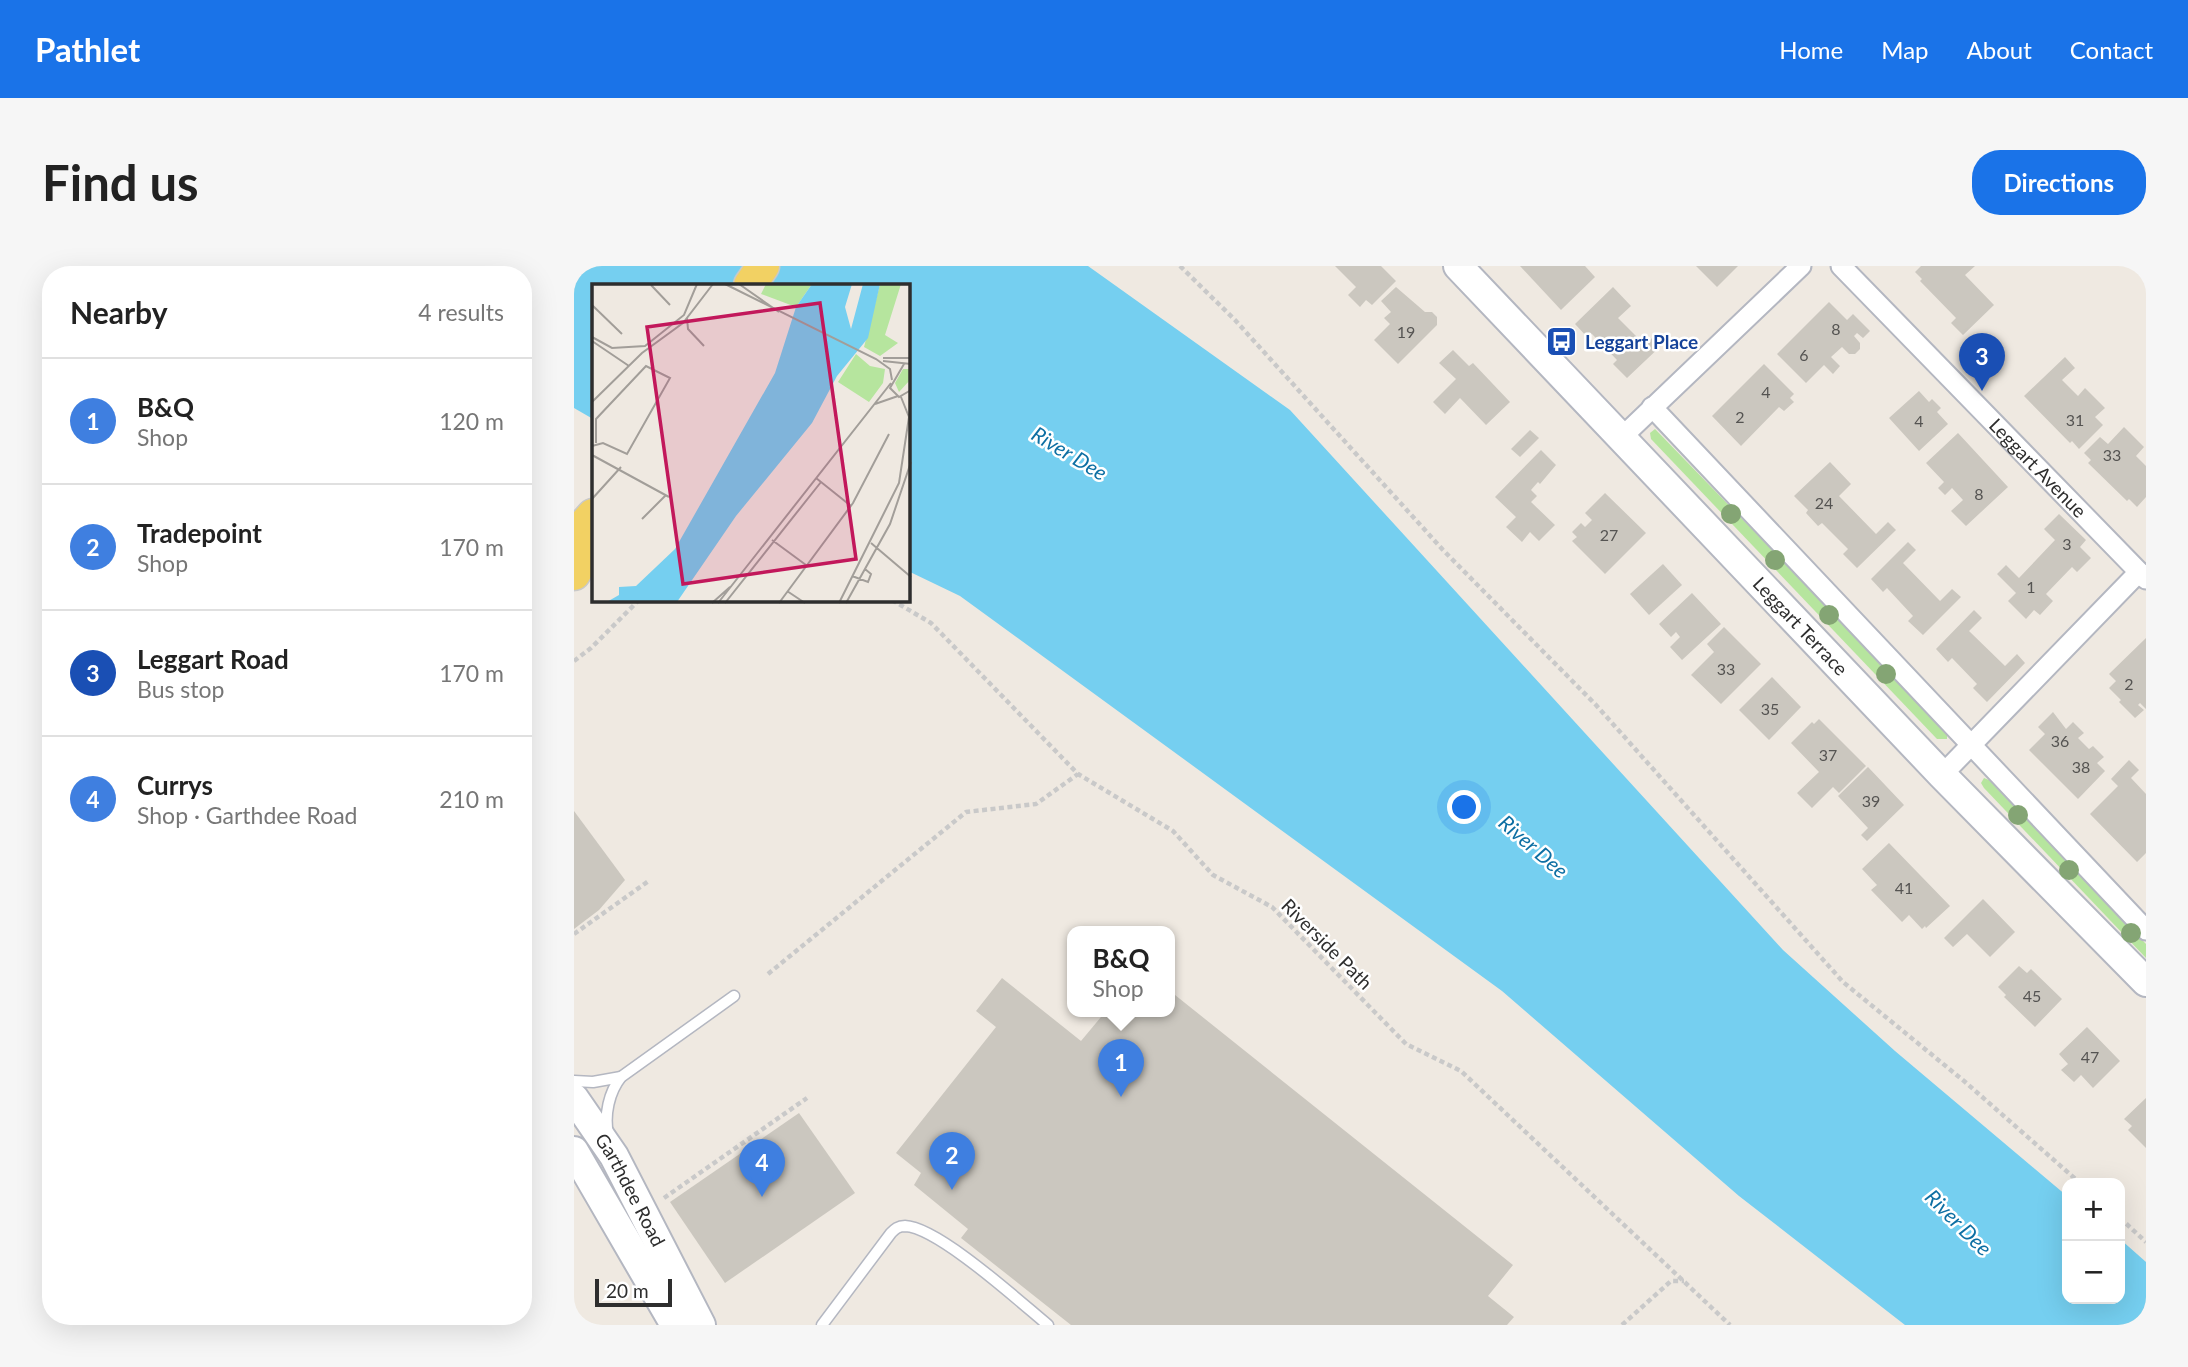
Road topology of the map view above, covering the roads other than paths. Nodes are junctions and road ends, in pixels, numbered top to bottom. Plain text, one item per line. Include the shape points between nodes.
1 (763, 266) edge
2 (1458, 266) edge
3 (1801, 266) edge
4 (1842, 266) edge
5 (751, 284) edge
6 (1652, 407) junction
7 (1621, 438) junction
8 (592, 516) edge
9 (574, 536) edge
10 (592, 546) edge
11 (574, 573) edge
12 (2143, 576) edge
13 (1971, 744) junction
14 (1942, 775) junction
15 (2146, 930) edge
16 (2146, 982) edge
17 (734, 996) dead end
18 (621, 1077) junction
19 (574, 1081) edge
20 (574, 1098) edge
21 (574, 1151) edge
22 (614, 1156) junction
23 (675, 1325) edge
24 (701, 1325) edge
25 (822, 1325) edge
26 (1048, 1325) edge

1 - 5 main road
2 - 7 main road, Leggart Terrace
3 - 6 street
4 - 12 street, Leggart Avenue
6 - 7 street
6 - 13 street
7 - 14 main road, Leggart Terrace
8 - 9 main road
10 - 11 main road
12 - 13 street
13 - 14 street
13 - 15 street
14 - 16 main road, Leggart Terrace
17 - 18 lane
18 - 19 lane
18 - 22 lane via 607,1111
20 - 22 main road, Garthdee Road
21 - 23 main road, Garthdee Road
22 - 24 main road, Garthdee Road
25 - 26 lane via 891,1233 906,1226 941,1242

